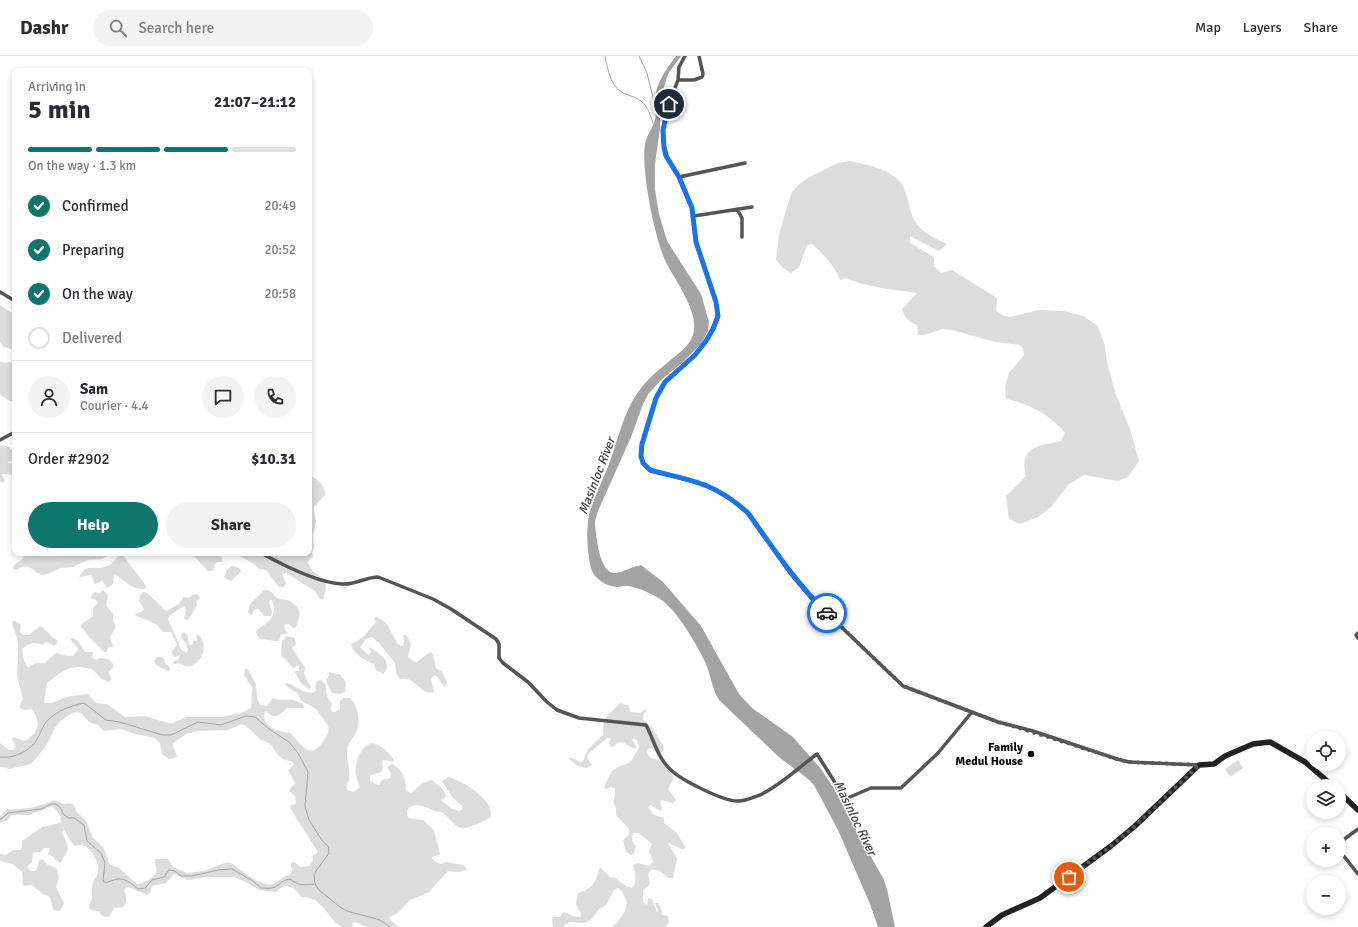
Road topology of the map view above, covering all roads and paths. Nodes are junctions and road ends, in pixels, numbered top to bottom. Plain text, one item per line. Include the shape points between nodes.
1 (685, 56) edge
2 (699, 56) edge
3 (678, 80) junction
4 (745, 163) dead end
5 (679, 177) junction
6 (752, 207) dead end
7 (737, 209) junction
8 (694, 216) junction
9 (742, 237) dead end
10 (0, 292) edge
11 (12, 299) edge
12 (12, 434) edge
13 (0, 440) edge
14 (268, 556) edge
15 (1358, 633) edge
16 (1358, 638) edge
17 (972, 712) junction
18 (1199, 765) junction
19 (1325, 779) edge
20 (1346, 799) edge
21 (1358, 810) edge
22 (1358, 829) edge
23 (1346, 838) edge
24 (1346, 859) edge
25 (1358, 874) edge
26 (986, 927) edge

1 - 3 street via 679,66
2 - 3 street via 702,77
3 - 5 street via 669,104 663,136 666,156
4 - 5 street
5 - 8 street
6 - 7 street
7 - 8 street
7 - 9 street via 742,218
8 - 17 street via 696,242 716,302 718,316 706,341 695,355 665,382 656,398 642,444 643,463 650,470 706,485 732,500 748,513 790,573 812,598 903,686
10 - 11 street
12 - 13 street
14 - 17 street via 326,581 351,584 369,577 378,577 434,599 496,639 499,658 503,663 528,682 557,710 579,718 646,725 658,753 671,770 696,786 737,802 759,795 775,786 817,754 843,800 871,788 902,788 938,753
15 - 16 street
17 - 18 street via 1129,762
18 - 19 street via 1214,764 1225,756 1254,744 1270,742 1305,762
18 - 26 street via 1111,846 1040,898 1002,915
20 - 21 street
22 - 23 street
24 - 25 street

